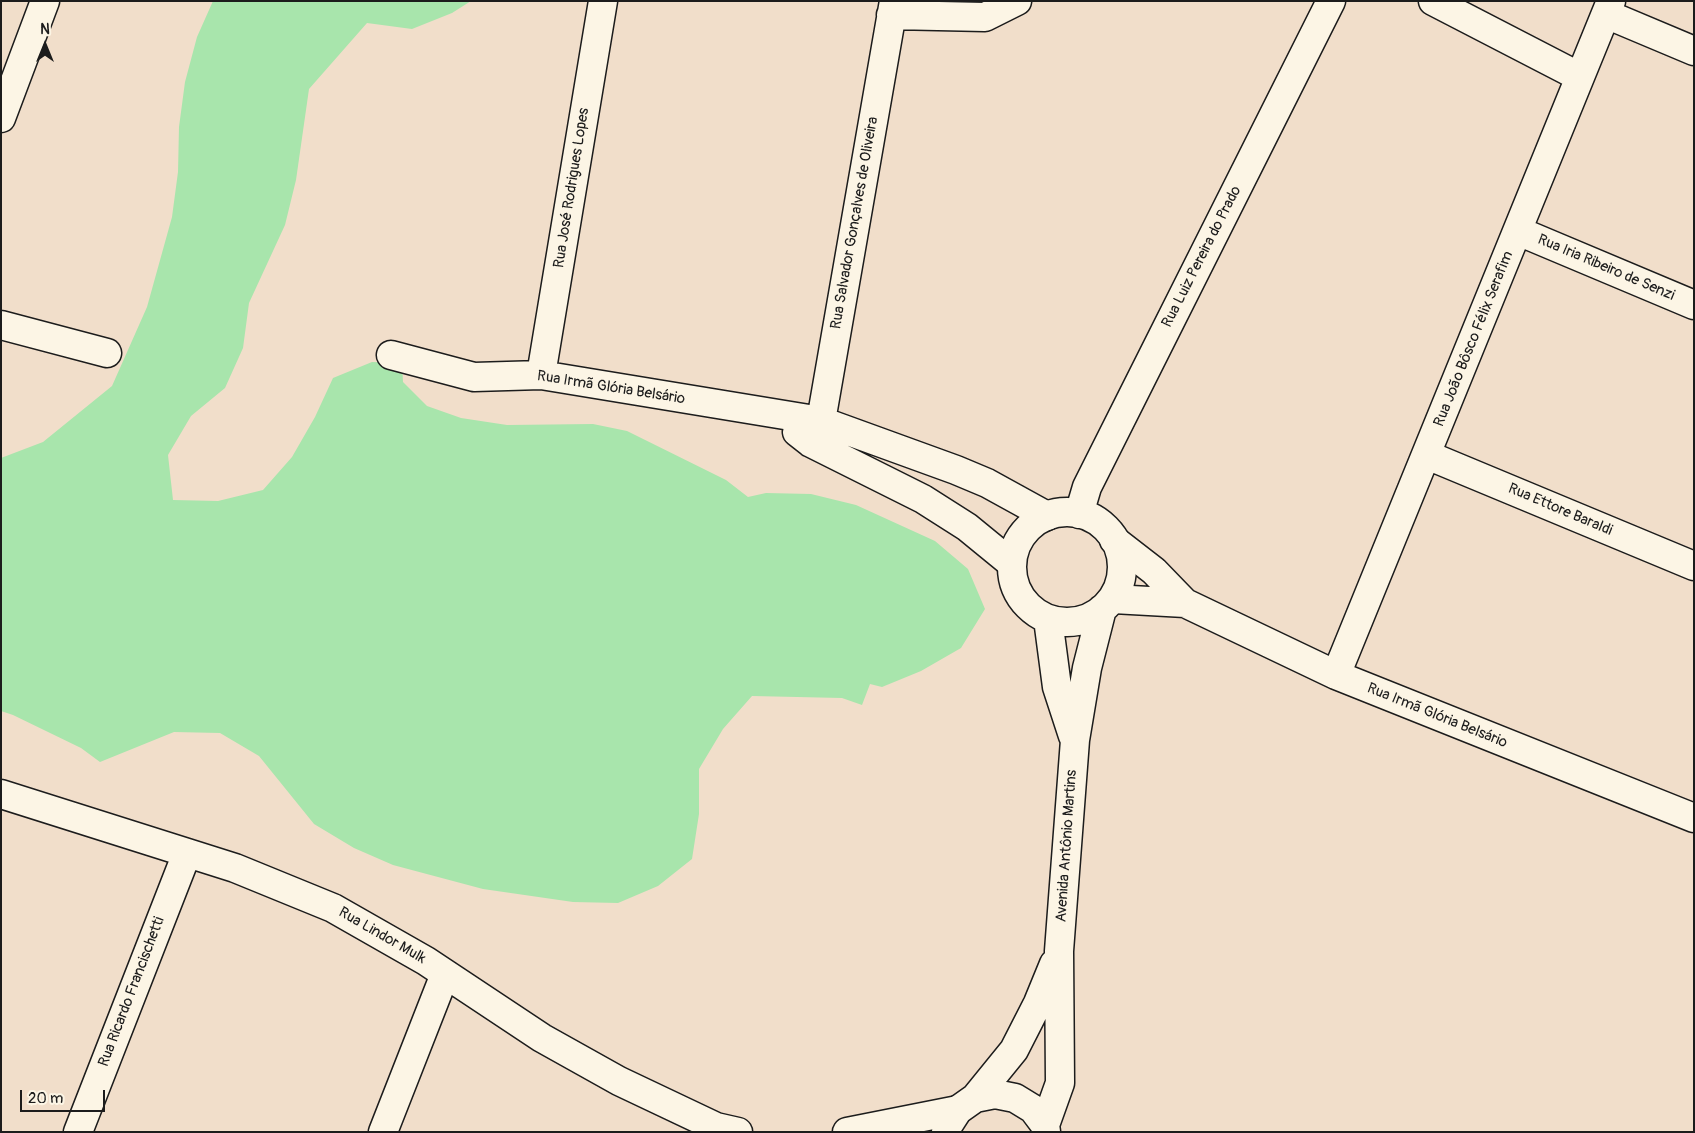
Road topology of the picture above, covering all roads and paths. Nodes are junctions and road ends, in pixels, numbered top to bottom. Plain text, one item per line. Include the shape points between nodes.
1 (45, 1) edge
2 (603, 1) edge
3 (1017, 1) edge
4 (1331, 1) edge
5 (1434, 1) edge
6 (893, 8) edge
7 (1608, 8) edge
8 (1694, 51) edge
9 (1580, 77) junction
10 (1, 118) edge
11 (1518, 231) junction
12 (1694, 305) edge
13 (1, 325) edge
14 (107, 353) dead end
15 (391, 355) dead end
16 (541, 375) junction
17 (816, 432) junction
18 (1427, 455) junction
19 (1079, 514) junction
20 (1047, 516) junction
21 (1114, 540) junction
22 (1011, 563) junction
23 (1694, 566) edge
24 (1108, 604) junction
25 (1185, 604) junction
26 (1048, 619) junction
27 (1336, 675) junction
28 (1075, 740) junction
29 (1, 794) edge
30 (1694, 818) edge
31 (187, 853) junction
32 (1059, 951) junction
33 (445, 974) junction
34 (960, 1113) edge
35 (682, 1122) edge
36 (1045, 1129) edge
37 (78, 1132) edge
38 (384, 1132) edge
39 (738, 1132) edge
40 (847, 1132) edge

1 - 10 street
2 - 16 street, Rua José Rodrigues Lopes
3 - 6 street via 985,17
4 - 19 street, Rua Luiz Pereira do Prado via 1086,486
5 - 9 street
6 - 17 street, Rua Salvador Gonçalves de Oliveira
7 - 8 street
7 - 9 street, Rua João Bôsco Félix Serafim
9 - 11 street, Rua João Bôsco Félix Serafim
11 - 12 street, Rua Iria Ribeiro de Senzi
11 - 18 street, Rua João Bôsco Félix Serafim
13 - 14 street
15 - 16 street, Rua Irmã Glória Belsário via 474,377
16 - 17 street, Rua Irmã Glória Belsário via 774,414
17 - 20 street, Rua Irmã Glória Belsário via 956,470
17 - 22 street, Rua Irmã Glória Belsário via 967,527
18 - 23 street, Rua Ettore Baraldi
18 - 27 street, Rua João Bôsco Félix Serafim
19 - 20 street
19 - 21 street via 1097,522
20 - 22 street via 1029,526 1017,543
21 - 24 street via 1121,558 1121,577
21 - 25 street, Rua Irmã Glória Belsário via 1154,571
22 - 26 street via 1013,581 1020,597 1032,610
24 - 25 street, Rua Irmã Glória Belsário
24 - 26 street via 1085,619 1066,622
24 - 28 street, Avenida Antônio Martins via 1087,668
25 - 27 street, Rua Irmã Glória Belsário
26 - 28 street, Avenida Antônio Martins via 1057,687
27 - 30 street, Rua Irmã Glória Belsário
28 - 32 street, Avenida Antônio Martins
29 - 31 street, Rua Lindor Mulk
31 - 33 street, Rua Lindor Mulk via 235,868 333,908
31 - 37 street, Rua Ricardo Francischetti
32 - 34 street, Avenida Antônio Martins via 1014,1050
32 - 36 street, Avenida Antônio Martins via 1060,1083
33 - 35 street, Rua Lindor Mulk via 542,1038 619,1081
33 - 38 street
34 - 36 street via 995,1094 1015,1098 1033,1109
34 - 40 street
35 - 39 street, Rua Lindor Mulk

